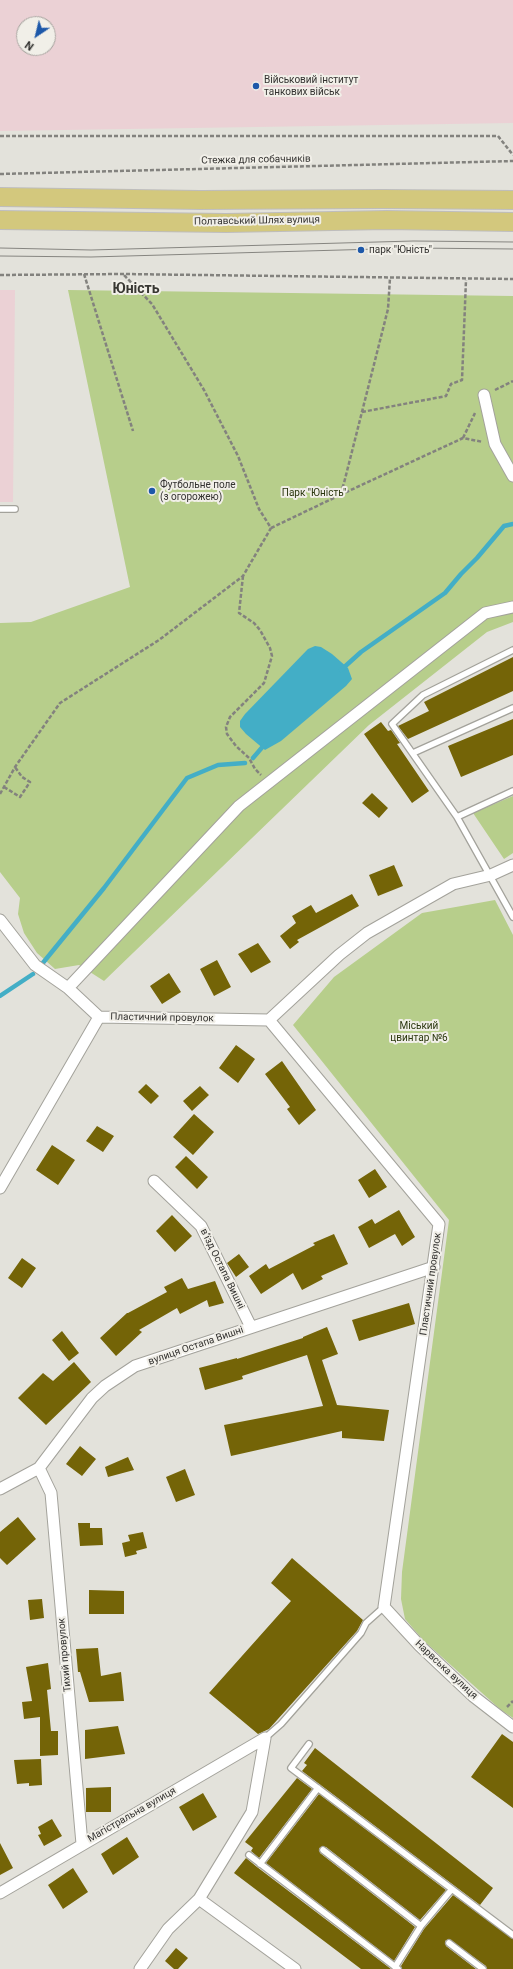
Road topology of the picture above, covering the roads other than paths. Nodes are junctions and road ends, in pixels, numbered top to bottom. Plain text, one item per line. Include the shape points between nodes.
1 (0, 198) edge
2 (513, 200) edge
3 (0, 220) edge
4 (513, 222) edge
5 (484, 395) road end
6 (513, 476) edge
7 (0, 509) edge
8 (15, 509) dead end
9 (513, 606) edge
10 (513, 650) edge
11 (513, 708) edge
12 (413, 753) junction
13 (513, 791) edge
14 (457, 817) junction
15 (513, 865) edge
16 (491, 875) junction
17 (513, 917) edge
18 (0, 920) edge
19 (68, 988) junction
20 (99, 1017) junction
21 (268, 1020) junction
22 (154, 1181) dead end
23 (0, 1188) edge
24 (434, 1267) junction
25 (251, 1327) junction
26 (40, 1468) junction
27 (0, 1488) edge
28 (384, 1606) junction
29 (513, 1728) edge
30 (265, 1738) junction
31 (309, 1744) dead end
32 (318, 1788) junction
33 (82, 1844) junction
34 (323, 1850) dead end
35 (249, 1855) dead end
36 (260, 1864) junction
37 (452, 1889) junction
38 (0, 1893) edge
39 (199, 1899) junction
40 (421, 1926) junction
41 (513, 1935) edge
42 (449, 1943) dead end
43 (397, 1968) edge
44 (140, 1969) edge
45 (295, 1969) edge
46 (483, 1969) edge

1 - 2 main road, Полтавський Шлях вулиця
3 - 4 main road, Полтавський Шлях вулиця
5 - 6 street via 495,444
7 - 8 lane
9 - 19 street via 485,613 239,806
10 - 12 lane via 423,695 392,724
11 - 12 lane
12 - 14 lane
13 - 14 lane
14 - 16 lane
15 - 16 street
16 - 17 lane
16 - 21 street via 453,884 367,933
18 - 19 street, Пластичний провулок via 35,965
19 - 20 street, Пластичний провулок
20 - 21 street, Пластичний провулок
20 - 23 street
21 - 24 street, Пластичний провулок via 439,1224
22 - 25 street, в’їзд Остапа Вишні via 200,1226
24 - 25 street, вулиця Остапа Вишні
24 - 28 street, Пластичний провулок
25 - 26 street, вулиця Остапа Вишні via 135,1366 111,1382 92,1398
26 - 27 street, вулиця Остапа Вишні
26 - 33 street, Тихий провулок via 51,1493
28 - 29 street, Нарвська вулиця via 420,1646 473,1696
28 - 30 lane via 366,1623 361,1633 281,1724
30 - 33 street, Магістральна вулиця
30 - 39 street via 252,1812
31 - 32 lane via 291,1768
32 - 36 lane
32 - 37 lane
33 - 38 street, Магістральна вулиця
34 - 40 lane
35 - 36 lane
36 - 43 lane
37 - 40 lane
37 - 41 lane
39 - 44 street via 168,1928
39 - 45 street
40 - 43 lane
42 - 46 lane

